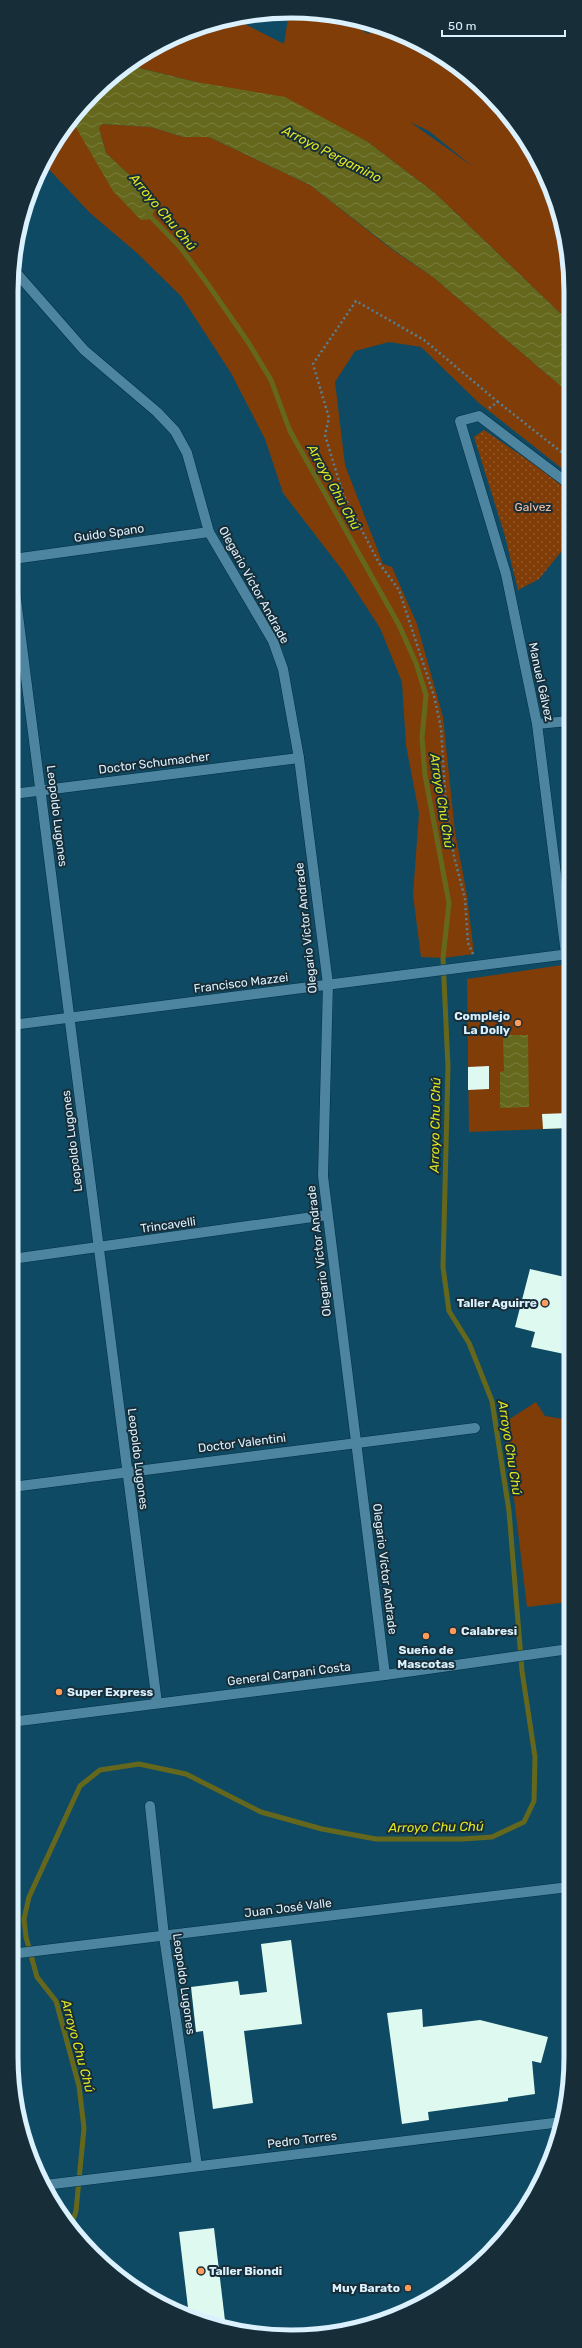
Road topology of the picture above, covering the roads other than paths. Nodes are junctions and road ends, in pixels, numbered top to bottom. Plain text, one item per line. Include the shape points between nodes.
1 (19, 276) edge
2 (564, 480) edge
3 (208, 532) junction
4 (18, 558) edge
5 (18, 614) edge
6 (564, 721) edge
7 (537, 724) junction
8 (299, 758) junction
9 (41, 790) junction
10 (18, 793) edge
11 (564, 931) edge
12 (564, 954) edge
13 (328, 984) junction
14 (70, 1018) junction
15 (18, 1025) edge
16 (327, 1215) junction
17 (98, 1248) junction
18 (18, 1258) edge
19 (475, 1428) dead end
20 (356, 1442) junction
21 (126, 1471) junction
22 (18, 1486) edge
23 (564, 1650) edge
24 (385, 1675) junction
25 (156, 1703) junction
26 (18, 1721) edge
27 (150, 1806) dead end
28 (564, 1888) edge
29 (164, 1936) junction
30 (18, 1953) edge
31 (556, 2123) edge
32 (196, 2166) junction
33 (50, 2184) edge

1 - 3 street, Olegario Víctor Andrade via 84,350 175,430 187,453
2 - 7 street, Manuel Gálvez via 479,416 460,421 506,574
3 - 4 street, Guido Spano
3 - 8 street, Olegario Víctor Andrade via 273,641 283,669
5 - 9 street, Leopoldo Lugones
6 - 7 street
7 - 11 street, Manuel Gálvez
8 - 9 street, Doctor Schumacher
8 - 13 street, Olegario Víctor Andrade
9 - 10 street, Doctor Schumacher
9 - 14 street, Leopoldo Lugones
12 - 13 street, Francisco Mazzei
13 - 14 street, Francisco Mazzei
13 - 16 street, Olegario Víctor Andrade via 323,1176
14 - 15 street, Francisco Mazzei
14 - 17 street, Leopoldo Lugones
16 - 17 street, Trincavelli
16 - 20 street, Olegario Víctor Andrade
17 - 18 street, Trincavelli
17 - 21 street, Leopoldo Lugones
19 - 20 street, Doctor Valentini
20 - 21 street, Doctor Valentini
20 - 24 street, Olegario Víctor Andrade
21 - 22 street, Doctor Valentini
21 - 25 street, Leopoldo Lugones
23 - 24 street, General Carpani Costa
24 - 25 street, General Carpani Costa
25 - 26 street, General Carpani Costa
27 - 29 street, Leopoldo Lugones
28 - 29 street, Juan José Valle
29 - 30 street, Juan José Valle
29 - 32 street, Leopoldo Lugones
31 - 32 street, Pedro Torres
32 - 33 street, Pedro Torres

